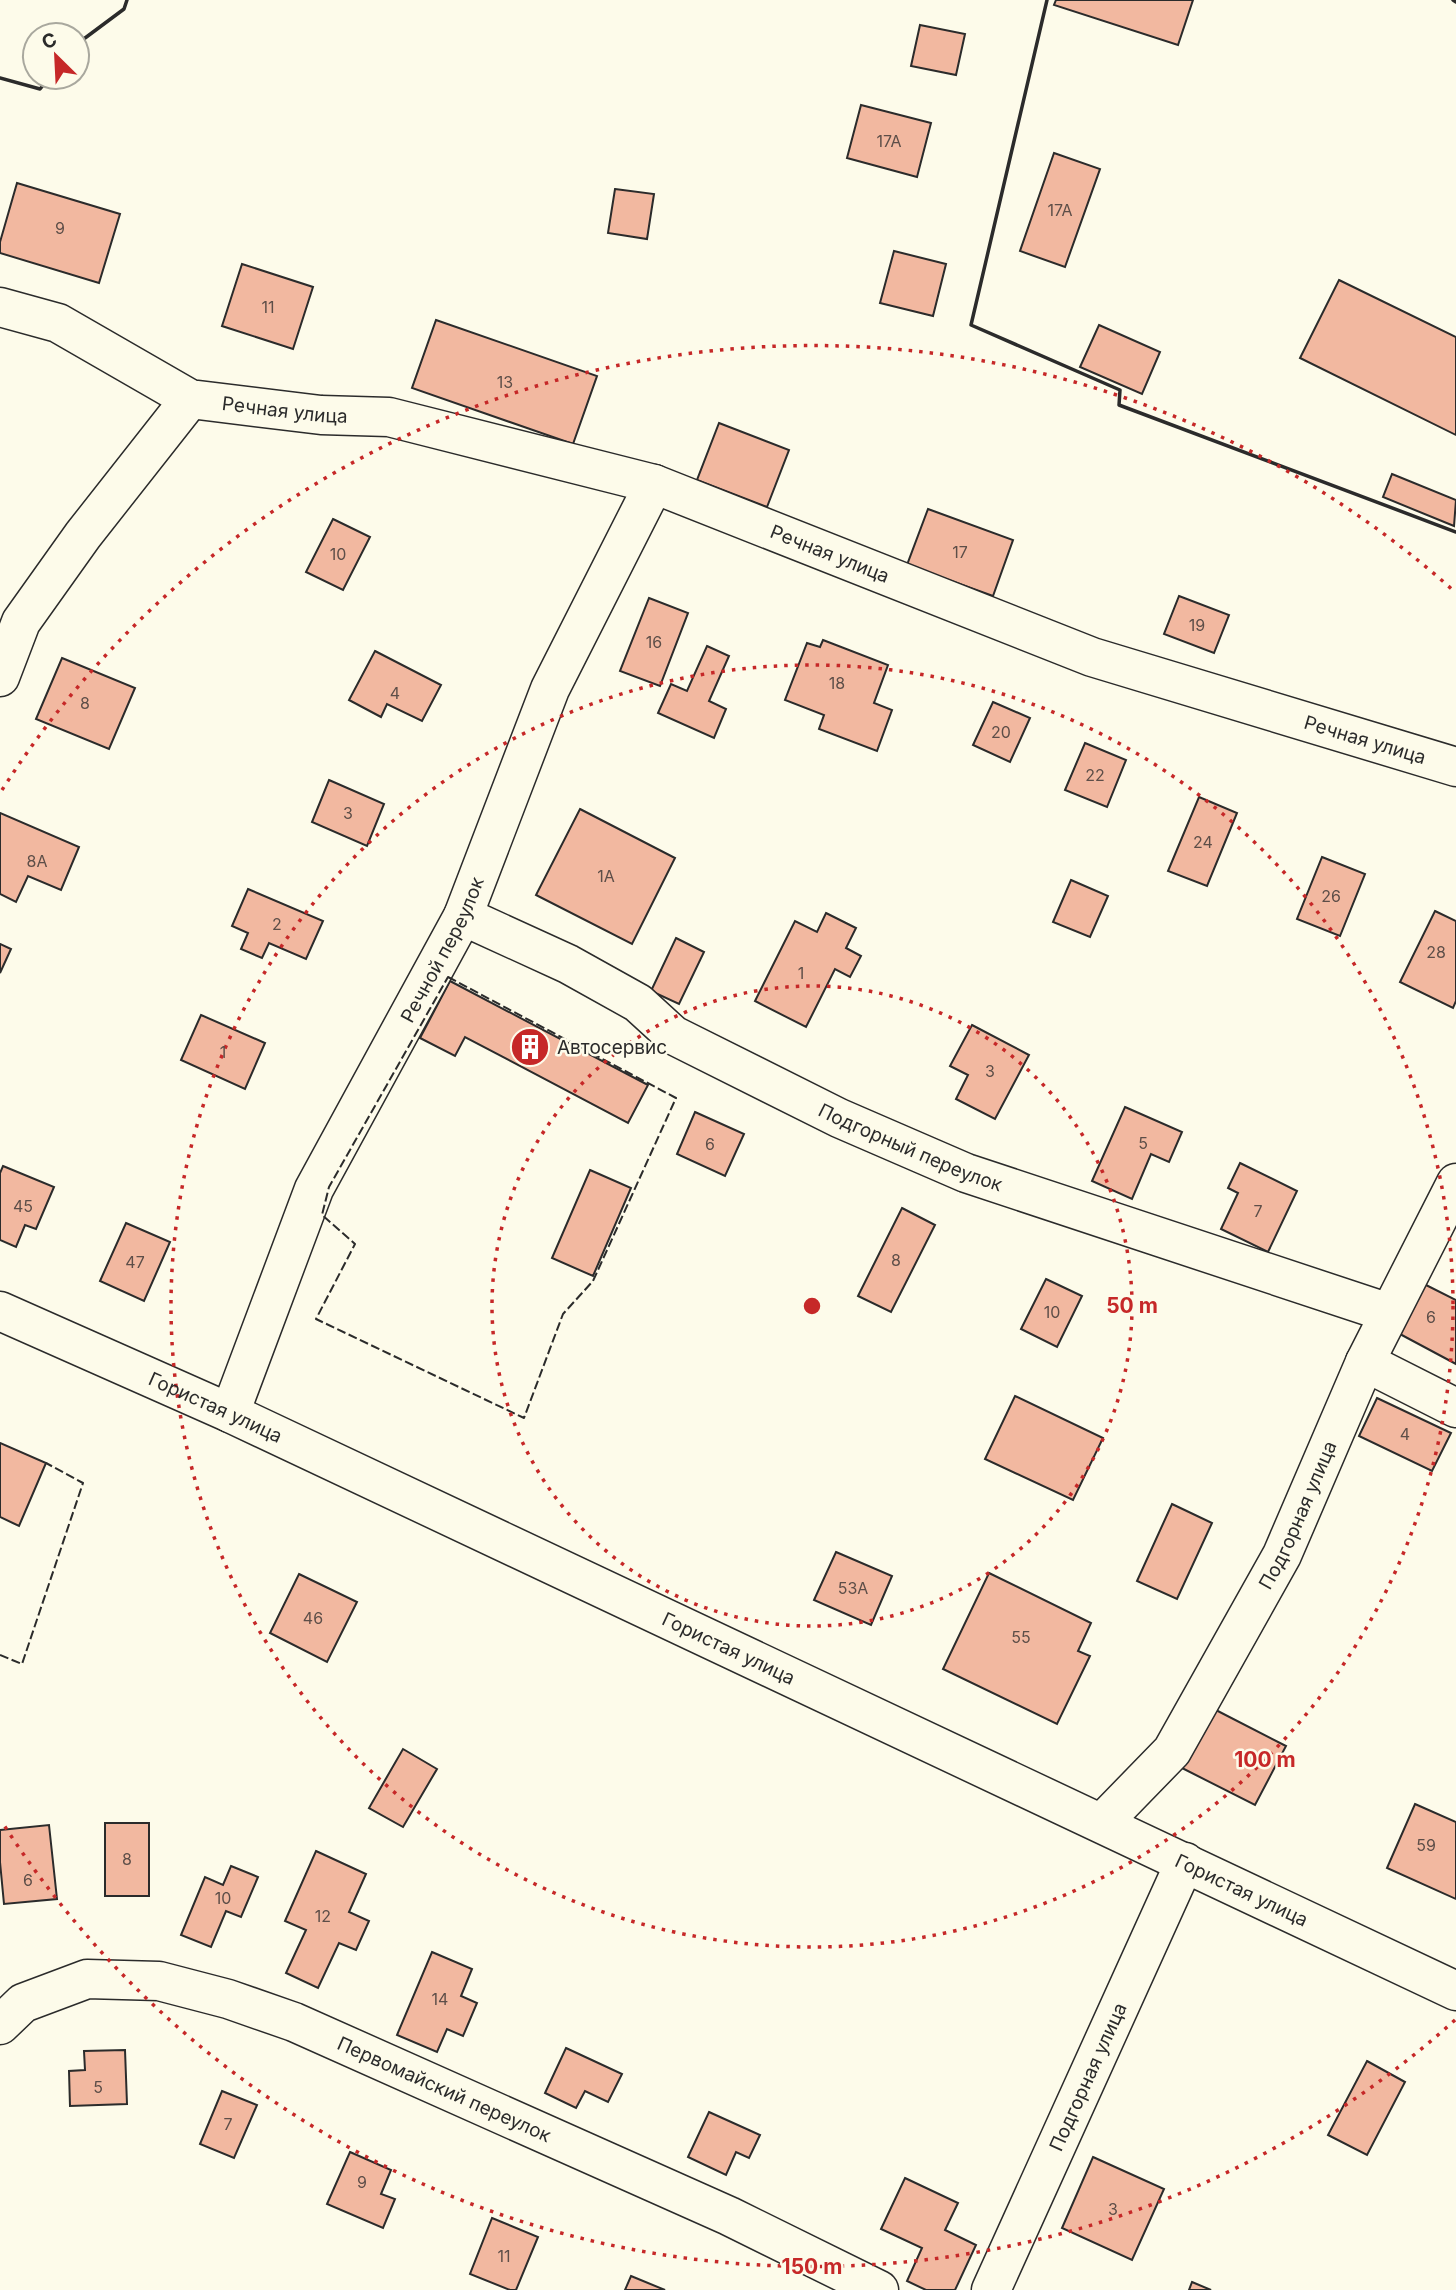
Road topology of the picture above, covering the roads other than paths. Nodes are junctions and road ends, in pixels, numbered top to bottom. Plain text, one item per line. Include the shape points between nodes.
1 (0, 307) edge
2 (190, 399) junction
3 (654, 484) junction
4 (0, 677) edge
5 (1456, 767) edge
6 (463, 916) junction
7 (1456, 1183) edge
8 (0, 1311) edge
9 (1388, 1313) junction
10 (1366, 1362) junction
11 (1456, 1408) edge
12 (230, 1413) junction
13 (1102, 1824) junction
14 (1185, 1861) junction
15 (1456, 1991) edge
16 (0, 2025) edge
17 (879, 2290) edge
18 (990, 2290) edge

1 - 2 street, Речная улица via 58,323
2 - 3 street, Речная улица via 321,415 389,417
2 - 4 street via 21,621
3 - 5 street, Речная улица via 1092,657
3 - 6 street, Речной переулок via 550,689
6 - 9 street, Подгорный переулок via 568,964 638,1003 673,1035 839,1118 966,1173
6 - 12 street, Речной переулок via 314,1189
7 - 9 street, Подгорная улица
8 - 12 street, Гористая улица
9 - 10 street, Подгорная улица
10 - 11 street
10 - 13 street, Подгорная улица via 1282,1555 1172,1751
12 - 13 street, Гористая улица
13 - 14 street, Гористая улица
14 - 15 street, Гористая улица
14 - 18 street, Подгорная улица
16 - 17 street, Первомайский переулок via 23,2003 87,1979 159,1981 228,1999 293,2022 729,2216

